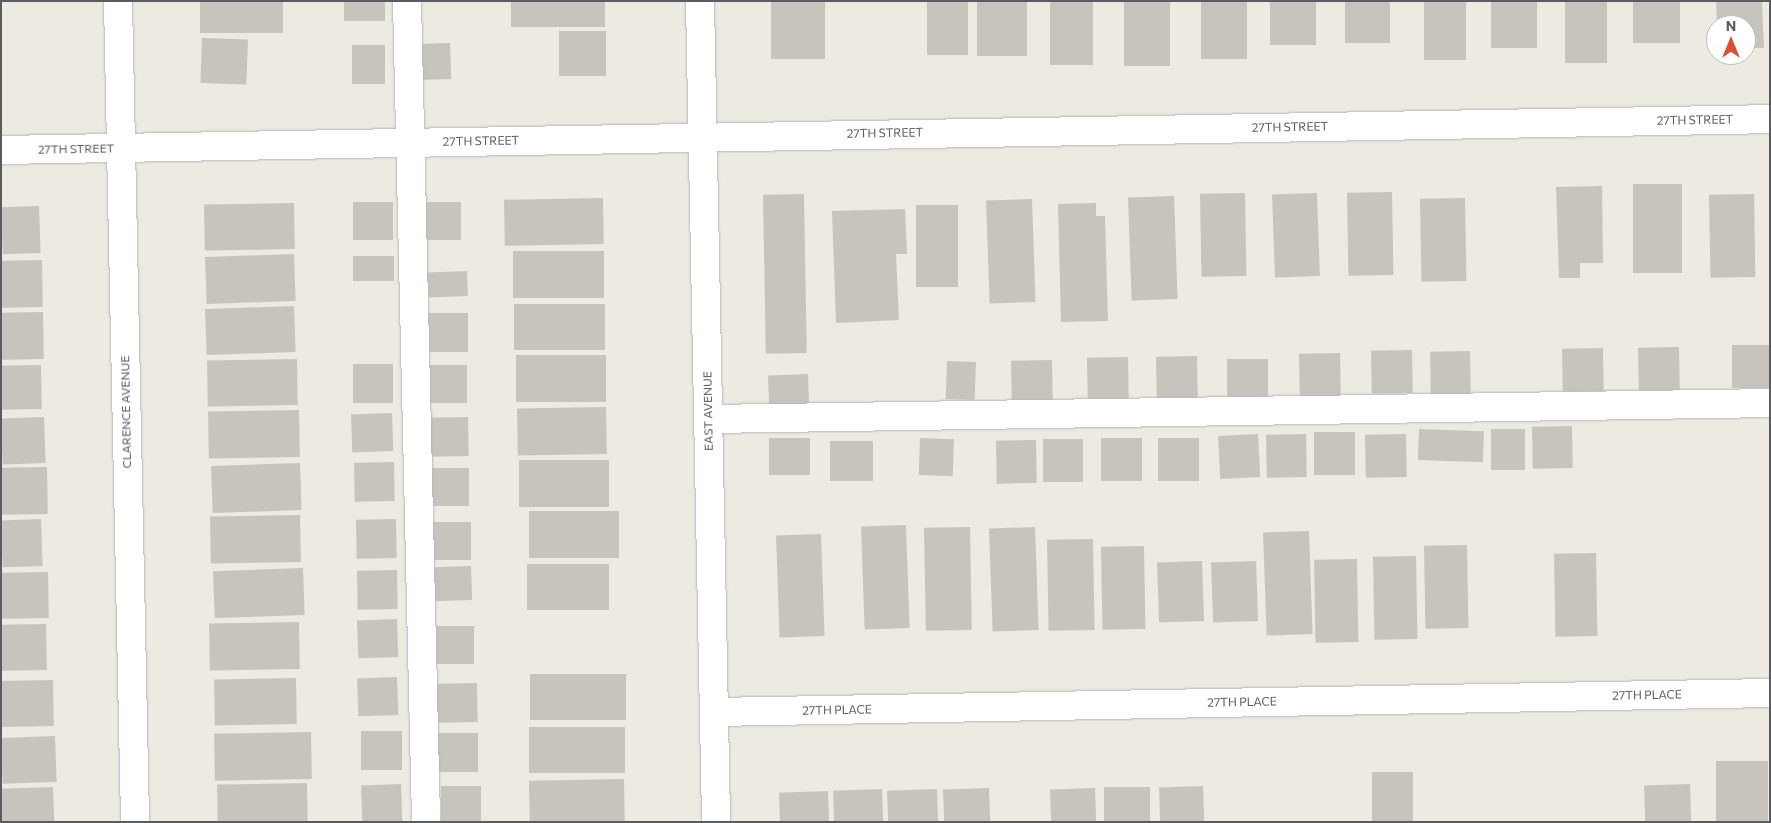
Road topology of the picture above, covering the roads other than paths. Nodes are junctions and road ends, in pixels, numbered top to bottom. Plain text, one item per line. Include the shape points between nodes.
1 (118, 1) edge
2 (407, 1) edge
3 (700, 1) edge
4 (1770, 119) edge
5 (702, 136) junction
6 (410, 142) junction
7 (120, 148) junction
8 (1, 150) edge
9 (1770, 402) edge
10 (708, 419) junction
11 (1770, 693) edge
12 (714, 712) junction
13 (135, 822) edge
14 (426, 822) edge
15 (716, 822) edge

1 - 7 street, CLARENCE AVENUE
2 - 6 street
3 - 5 street, EAST AVENUE
4 - 5 street, 27TH STREET
5 - 6 street, 27TH STREET
5 - 10 street, EAST AVENUE
6 - 7 street, 27TH STREET
6 - 14 street
7 - 8 street, 27TH STREET
7 - 13 street, CLARENCE AVENUE
9 - 10 street
10 - 12 street, EAST AVENUE
11 - 12 street, 27TH PLACE
12 - 15 street, EAST AVENUE

